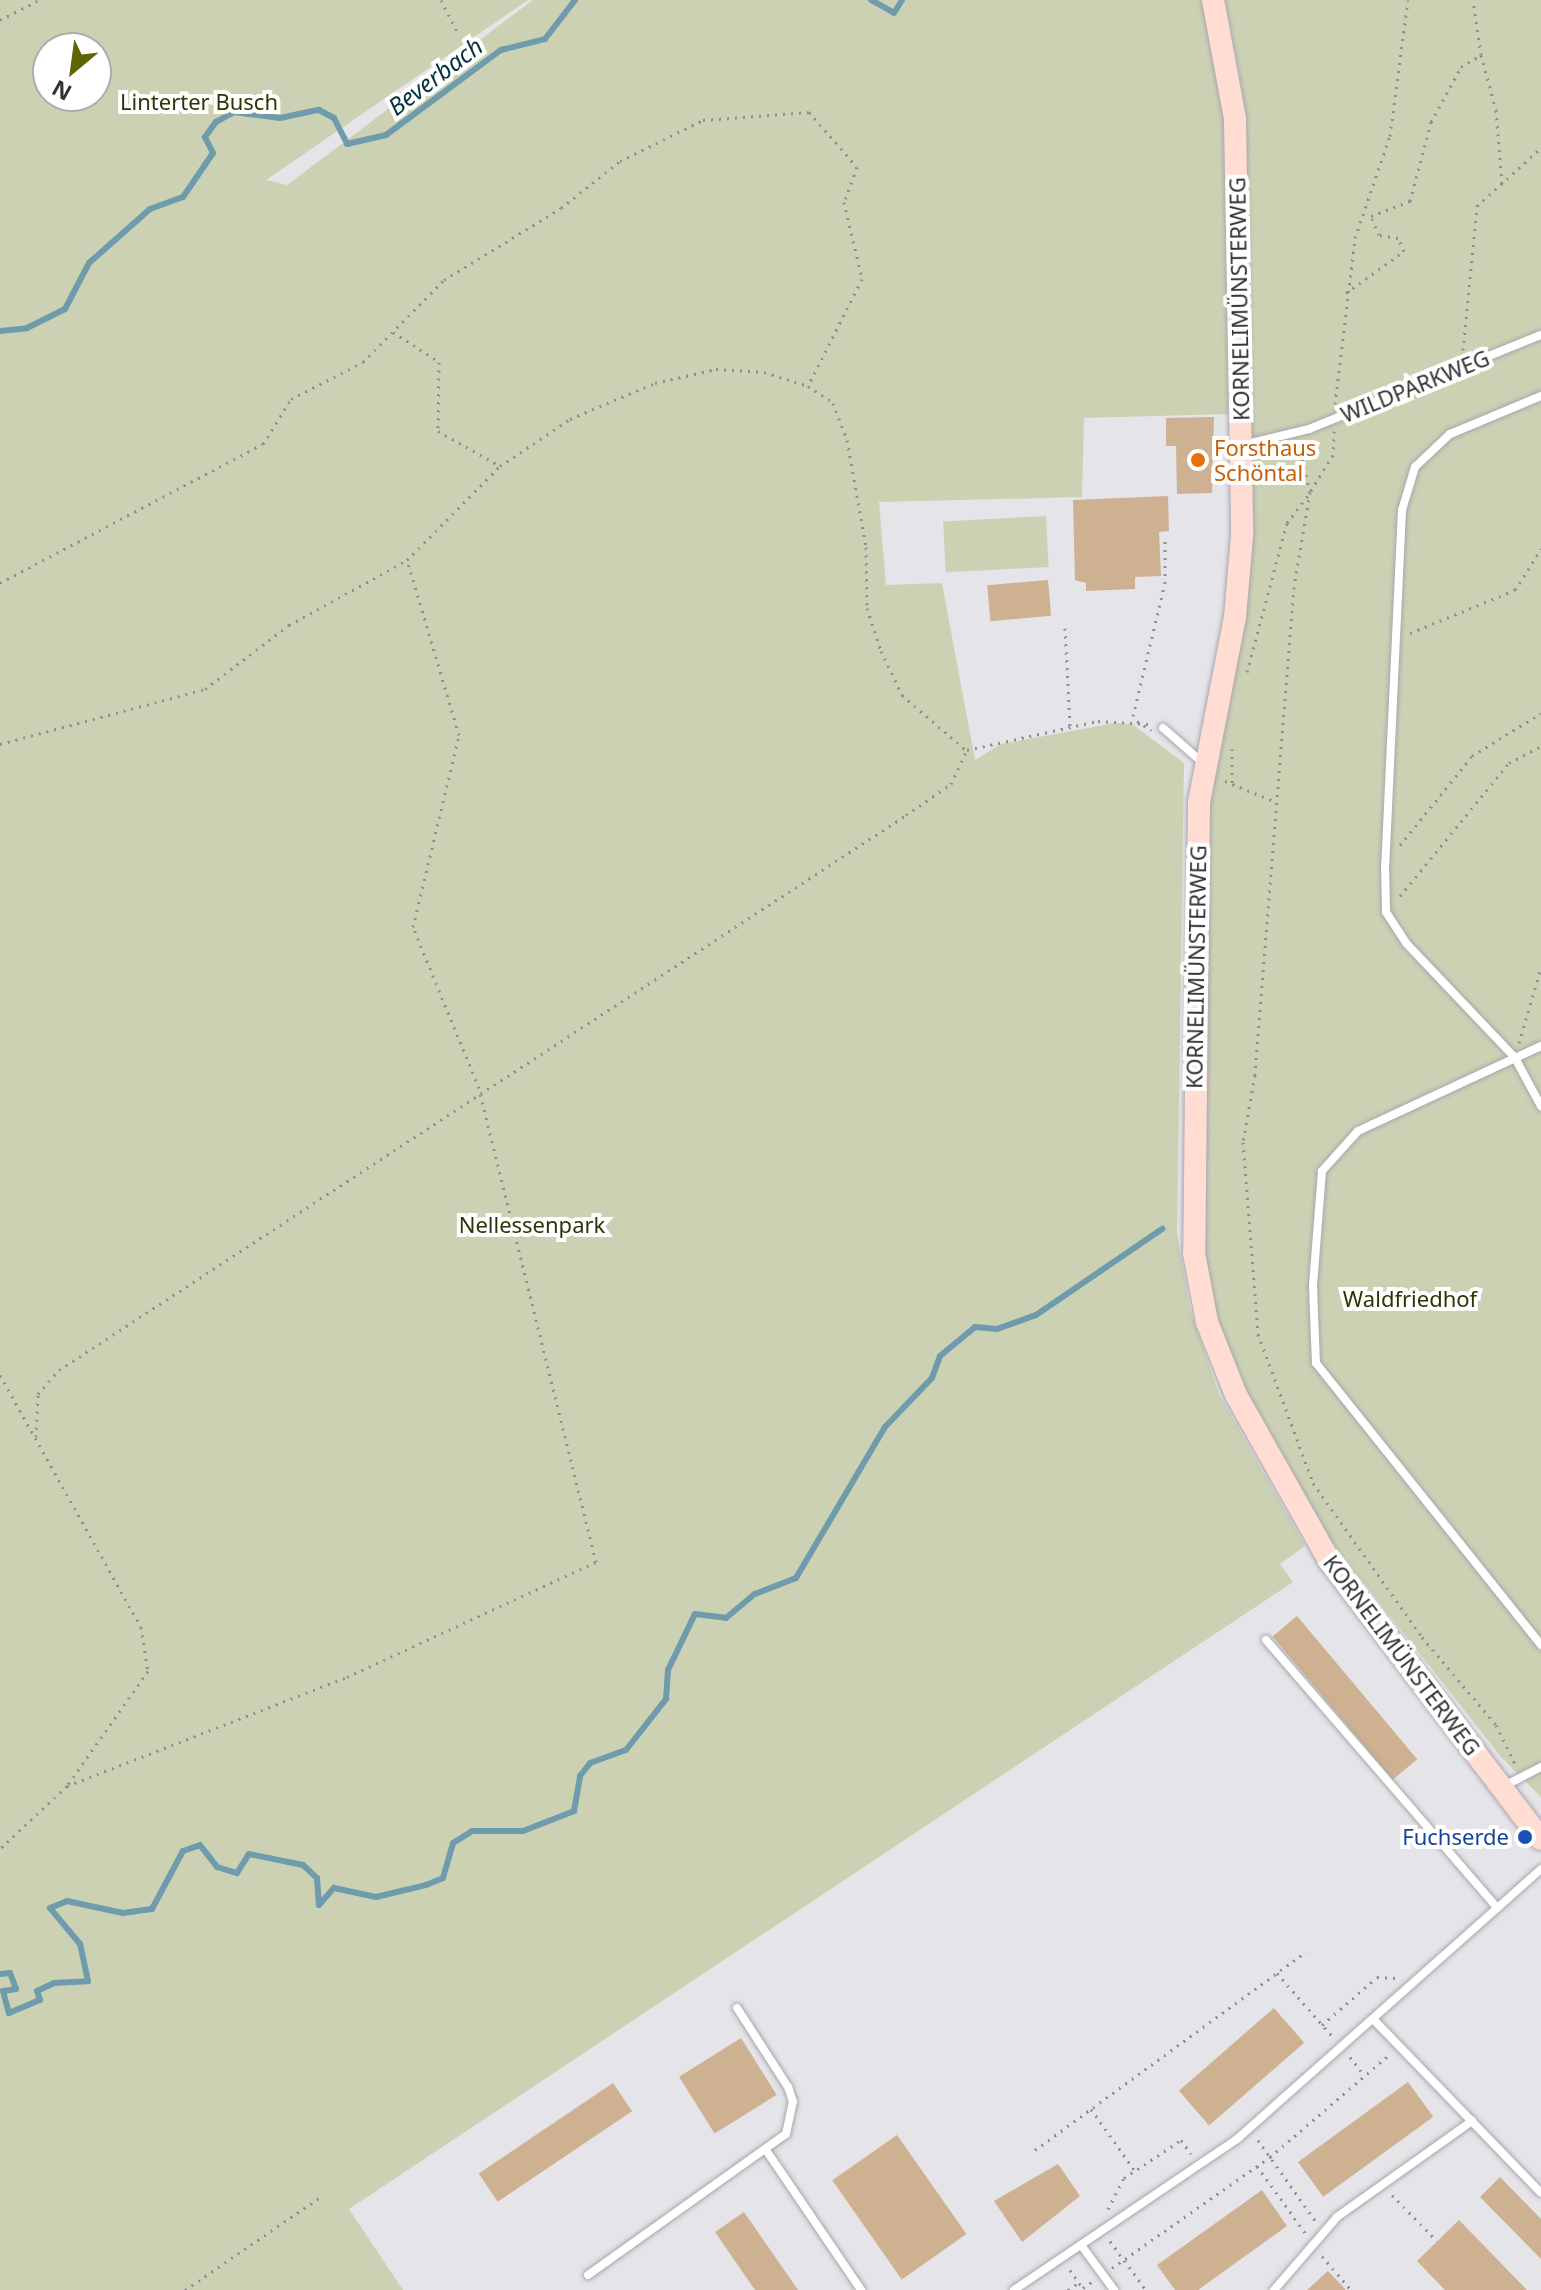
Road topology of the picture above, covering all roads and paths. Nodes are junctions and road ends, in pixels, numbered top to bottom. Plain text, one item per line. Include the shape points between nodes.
1 (39, 0) edge
2 (441, 0) edge
3 (1213, 0) edge
4 (1408, 0) edge
5 (1473, 0) edge
6 (0, 20) edge
7 (458, 34) dead end
8 (1481, 55) junction
9 (1541, 148) edge
10 (1502, 186) junction
11 (1346, 293) junction
12 (393, 332) junction
13 (1541, 335) edge
14 (1463, 366) junction
15 (808, 386) junction
16 (1541, 396) edge
17 (1335, 418) junction
18 (1298, 433) junction
19 (1243, 445) junction
20 (500, 466) junction
21 (1310, 492) junction
22 (1165, 537) dead end
23 (1541, 549) edge
24 (407, 560) junction
25 (0, 583) edge
26 (1065, 628) dead end
27 (1396, 639) junction
28 (1241, 688) dead end
29 (1541, 713) edge
30 (1132, 718) junction
31 (1070, 726) junction
32 (1158, 730) junction
33 (1233, 733) dead end
34 (0, 744) edge
35 (1541, 746) edge
36 (967, 750) junction
37 (1204, 764) junction
38 (1232, 785) junction
39 (1276, 802) junction
40 (1385, 864) junction
41 (1386, 912) junction
42 (1541, 968) edge
43 (1541, 1046) edge
44 (1515, 1058) junction
45 (479, 1088) junction
46 (1541, 1106) edge
47 (0, 1375) edge
48 (36, 1437) junction
49 (1266, 1640) dead end
50 (1541, 1645) edge
51 (1541, 1767) edge
52 (1511, 1781) junction
53 (67, 1786) junction
54 (1541, 1839) edge
55 (0, 1849) edge
56 (1541, 1869) edge
57 (1497, 1908) junction
58 (1306, 1952) dead end
59 (1277, 1973) junction
60 (1418, 1980) junction
61 (737, 2008) dead end
62 (1374, 2020) junction
63 (1322, 2025) junction
64 (1400, 2047) junction
65 (1342, 2048) junction
66 (1365, 2076) junction
67 (1091, 2109) junction
68 (1472, 2121) junction
69 (1250, 2129) junction
70 (1035, 2150) dead end
71 (768, 2153) junction
72 (1270, 2157) junction
73 (1199, 2165) junction
74 (1257, 2166) junction
75 (1135, 2171) junction
76 (1382, 2185) junction
77 (1541, 2193) edge
78 (322, 2196) dead end
79 (1103, 2231) junction
80 (1323, 2232) junction
81 (1437, 2241) dead end
82 (1081, 2245) junction
83 (1314, 2245) junction
84 (1062, 2258) junction
85 (1123, 2260) junction
86 (1103, 2274) junction
87 (588, 2275) dead end
88 (1078, 2283) junction
89 (1083, 2289) edge
90 (185, 2290) edge
91 (861, 2290) edge
92 (1014, 2290) edge
93 (1068, 2290) edge
94 (1114, 2290) edge
95 (1146, 2290) edge
96 (1274, 2290) edge
97 (1351, 2290) edge

1 - 6 path
2 - 7 path
3 - 19 street, KORNELIMÜNSTERWEG via 1224,35 1235,119
4 - 11 path via 1390,136 1355,238
5 - 8 path
8 - 10 path via 1496,110
8 - 11 path via 1461,67 1431,122 1410,201 1371,216 1379,235 1398,238 1404,251
9 - 10 path
10 - 14 path via 1477,206
11 - 17 path
12 - 15 path via 444,280 561,208 620,161 703,120 809,112 857,167 844,202 862,279
12 - 20 path via 439,362 438,431
12 - 25 path via 363,362 291,399 263,444
13 - 14 lane, WILDPARKWEG
14 - 17 lane, WILDPARKWEG
15 - 20 path via 716,369 655,383 570,419
15 - 36 path via 833,403 847,440 866,547 867,608 881,651 902,695
16 - 27 lane via 1450,434 1415,467 1402,510
17 - 18 lane, WILDPARKWEG
17 - 21 path via 1333,455
18 - 19 lane, WILDPARKWEG
18 - 21 path
19 - 37 street, KORNELIMÜNSTERWEG via 1241,576
20 - 24 path
21 - 28 path via 1287,523
21 - 39 path via 1294,587
22 - 30 path via 1165,583
23 - 27 path via 1515,590
24 - 34 path via 289,625 205,689
24 - 45 path via 459,735 413,927
26 - 31 path
27 - 40 lane
29 - 40 path via 1472,756
30 - 31 path
30 - 32 path
30 - 32 path
31 - 36 path
32 - 37 lane
33 - 38 path
35 - 41 path via 1509,763
36 - 45 path via 940,791
37 - 38 path
37 - 52 street, KORNELIMÜNSTERWEG via 1192,1185 1207,1322 1236,1395 1329,1560
38 - 39 path
39 - 52 path via 1255,1075 1243,1142 1243,1212 1258,1334 1313,1483 1422,1637 1496,1725
40 - 41 lane
41 - 44 lane via 1437,979
42 - 44 path
43 - 44 lane
44 - 46 lane
44 - 50 lane via 1358,1131 1322,1171 1313,1286 1316,1363
45 - 48 path via 59,1370 38,1394
45 - 53 path via 596,1562 347,1677
47 - 48 path
48 - 53 path via 141,1627 148,1671
49 - 57 lane
51 - 52 lane
52 - 54 street, KORNELIMÜNSTERWEG
53 - 55 path
56 - 57 lane
57 - 60 lane
58 - 59 path
59 - 63 path
59 - 67 path
60 - 62 lane
60 - 63 path via 1377,1977
61 - 71 lane via 793,2102 786,2134
62 - 64 lane
62 - 65 lane
63 - 65 path
64 - 66 path
64 - 68 lane
65 - 66 path
65 - 69 lane
66 - 72 path
67 - 70 path
67 - 75 path
68 - 76 lane
68 - 77 lane
69 - 72 path
69 - 73 lane
71 - 87 lane
71 - 91 lane
72 - 74 path
72 - 80 path
73 - 75 path via 1181,2140
73 - 79 lane
74 - 83 path
74 - 85 path
75 - 79 path via 1107,2209
76 - 80 lane
76 - 81 path
78 - 90 path
79 - 82 lane
79 - 85 path
80 - 83 lane
82 - 84 lane
82 - 86 lane
83 - 96 lane
83 - 97 path
84 - 88 path
84 - 92 lane
85 - 86 path
85 - 95 path
86 - 89 path
86 - 94 lane
88 - 89 path
88 - 93 path

